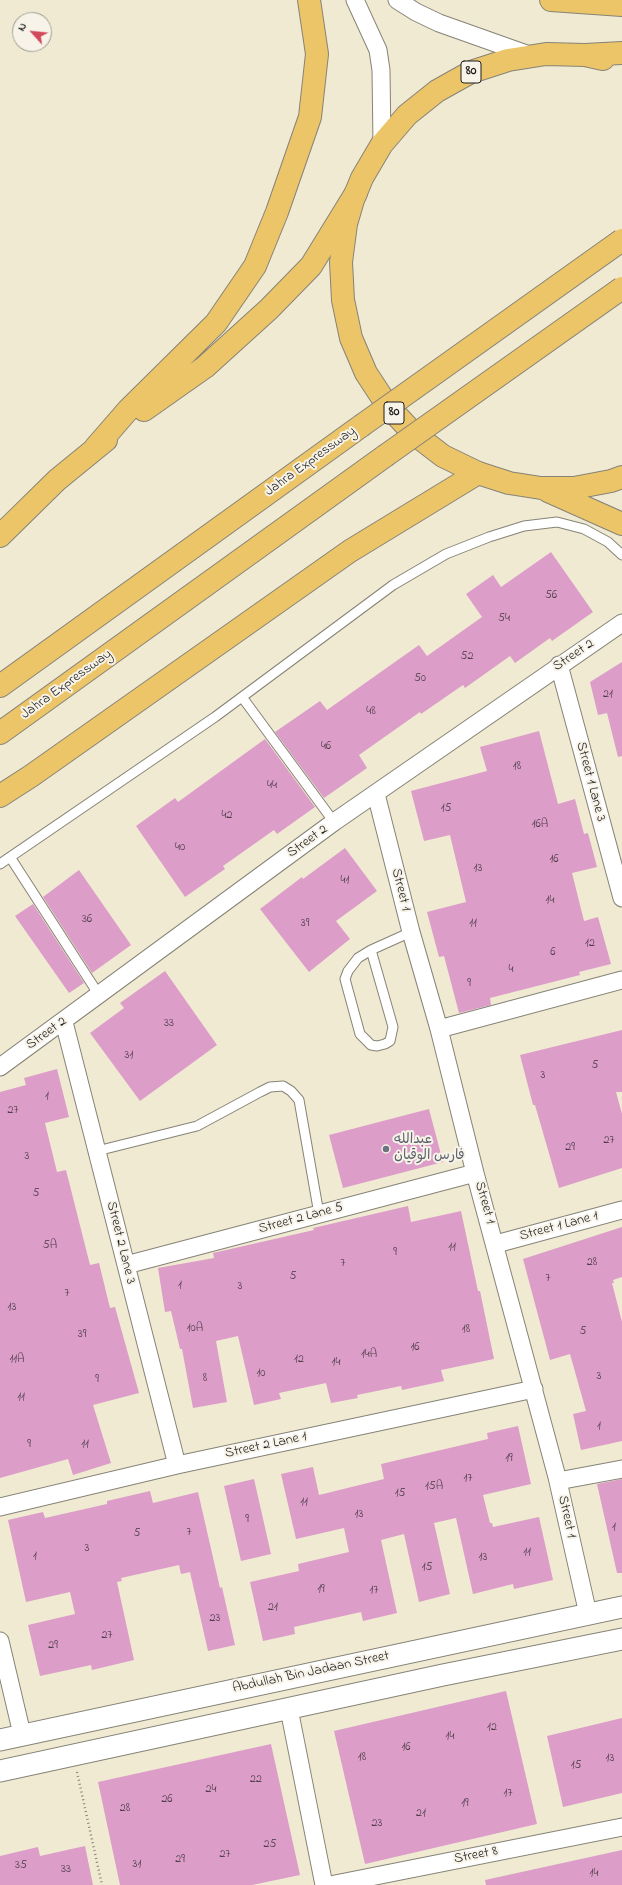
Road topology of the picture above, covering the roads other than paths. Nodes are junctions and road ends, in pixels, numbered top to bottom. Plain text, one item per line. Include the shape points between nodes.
1 (309, 0) edge
2 (354, 0) edge
3 (397, 0) edge
4 (551, 0) edge
5 (622, 5) edge
6 (622, 53) edge
7 (585, 55) junction
8 (532, 56) junction
9 (622, 63) edge
10 (382, 144) junction
11 (356, 193) junction
12 (622, 240) edge
13 (622, 288) edge
14 (95, 448) junction
15 (478, 473) junction
16 (622, 477) edge
17 (541, 488) junction
18 (622, 524) edge
19 (0, 536) edge
20 (622, 555) edge
21 (622, 623) edge
22 (559, 665) junction
23 (0, 686) edge
24 (242, 697) junction
25 (0, 733) edge
26 (376, 794) junction
27 (0, 796) edge
28 (334, 822) junction
29 (10, 857) junction
30 (0, 864) edge
31 (622, 898) edge
32 (411, 932) junction
33 (371, 950) junction
34 (622, 980) edge
35 (99, 995) junction
36 (64, 1022) junction
37 (439, 1029) junction
38 (0, 1067) edge
39 (97, 1151) junction
40 (475, 1173) junction
41 (622, 1210) edge
42 (320, 1214) junction
43 (496, 1244) junction
44 (126, 1265) junction
45 (534, 1389) junction
46 (177, 1465) junction
47 (622, 1469) edge
48 (558, 1481) junction
49 (0, 1507) edge
50 (622, 1607) edge
51 (588, 1614) junction
52 (622, 1639) edge
53 (0, 1641) edge
54 (438, 1646) junction
55 (406, 1653) junction
56 (443, 1675) junction
57 (407, 1683) junction
58 (289, 1709) junction
59 (22, 1734) junction
60 (0, 1740) edge
61 (0, 1771) edge
62 (622, 1827) edge
63 (324, 1885) edge
64 (330, 1885) edge

1 - 14 highway via 317,54 310,117 278,212 255,266 216,323 128,410
2 - 10 street via 378,50 381,70
3 - 8 street via 439,22
4 - 5 highway
6 - 7 highway
7 - 8 highway, 80
7 - 9 highway, 80
8 - 10 highway, 80 via 508,60 471,72 437,91 407,115
10 - 11 highway, 80
11 - 14 highway via 311,266 269,309 205,366
11 - 15 highway, 80 via 346,224 341,262 343,300 351,338 366,373 387,405 413,433 443,456
12 - 23 highway, Jahra Expressway / 80, bridge
13 - 25 highway, Jahra Expressway / 80, bridge
14 - 19 highway via 57,480
15 - 17 highway, 80 via 509,483
15 - 27 highway via 350,551
16 - 17 highway, 80 via 574,488
17 - 18 highway, 80
20 - 24 lane via 608,542 584,529 557,522 524,526 489,537 446,554 393,585
21 - 22 street, Street 2
22 - 26 street, Street 2
22 - 31 street, Street 1 Lane 3
24 - 28 lane
24 - 29 lane
26 - 28 street, Street 2
26 - 32 street, Street 1
28 - 35 street, Street 2
29 - 30 lane
29 - 35 lane
32 - 33 lane
32 - 37 street, Street 1
33 - 33 lane via 352,963 345,979 360,1034 371,1045 377,1046 390,1041 393,1027
34 - 37 street
35 - 36 street, Street 2
36 - 38 street, Street 2
36 - 39 street, Street 2 Lane 3
37 - 40 street, Street 1
39 - 42 lane via 197,1126 260,1092 283,1086 298,1100
39 - 44 street, Street 2 Lane 3
40 - 42 street, Street 2 Lane 5
40 - 43 street, Street 1
41 - 43 street, Street 1 Lane 1
42 - 44 street, Street 2 Lane 5
43 - 45 street, Street 1
44 - 46 street, Street 2 Lane 3
45 - 46 street, Street 2 Lane 1
45 - 48 street, Street 1
46 - 49 street, Street 2 Lane 1
47 - 48 street
48 - 51 street, Street 1
50 - 51 street, Abdullah Bin Jadaan Street
51 - 54 street, Abdullah Bin Jadaan Street
52 - 56 street
53 - 59 street
54 - 55 street, Abdullah Bin Jadaan Street
54 - 56 street via 432,1655 430,1665
55 - 57 street via 416,1658 419,1668
55 - 59 street, Abdullah Bin Jadaan Street
56 - 57 street
57 - 58 street
58 - 61 street
58 - 63 street
59 - 60 street, Abdullah Bin Jadaan Street
62 - 64 street, Street 8

